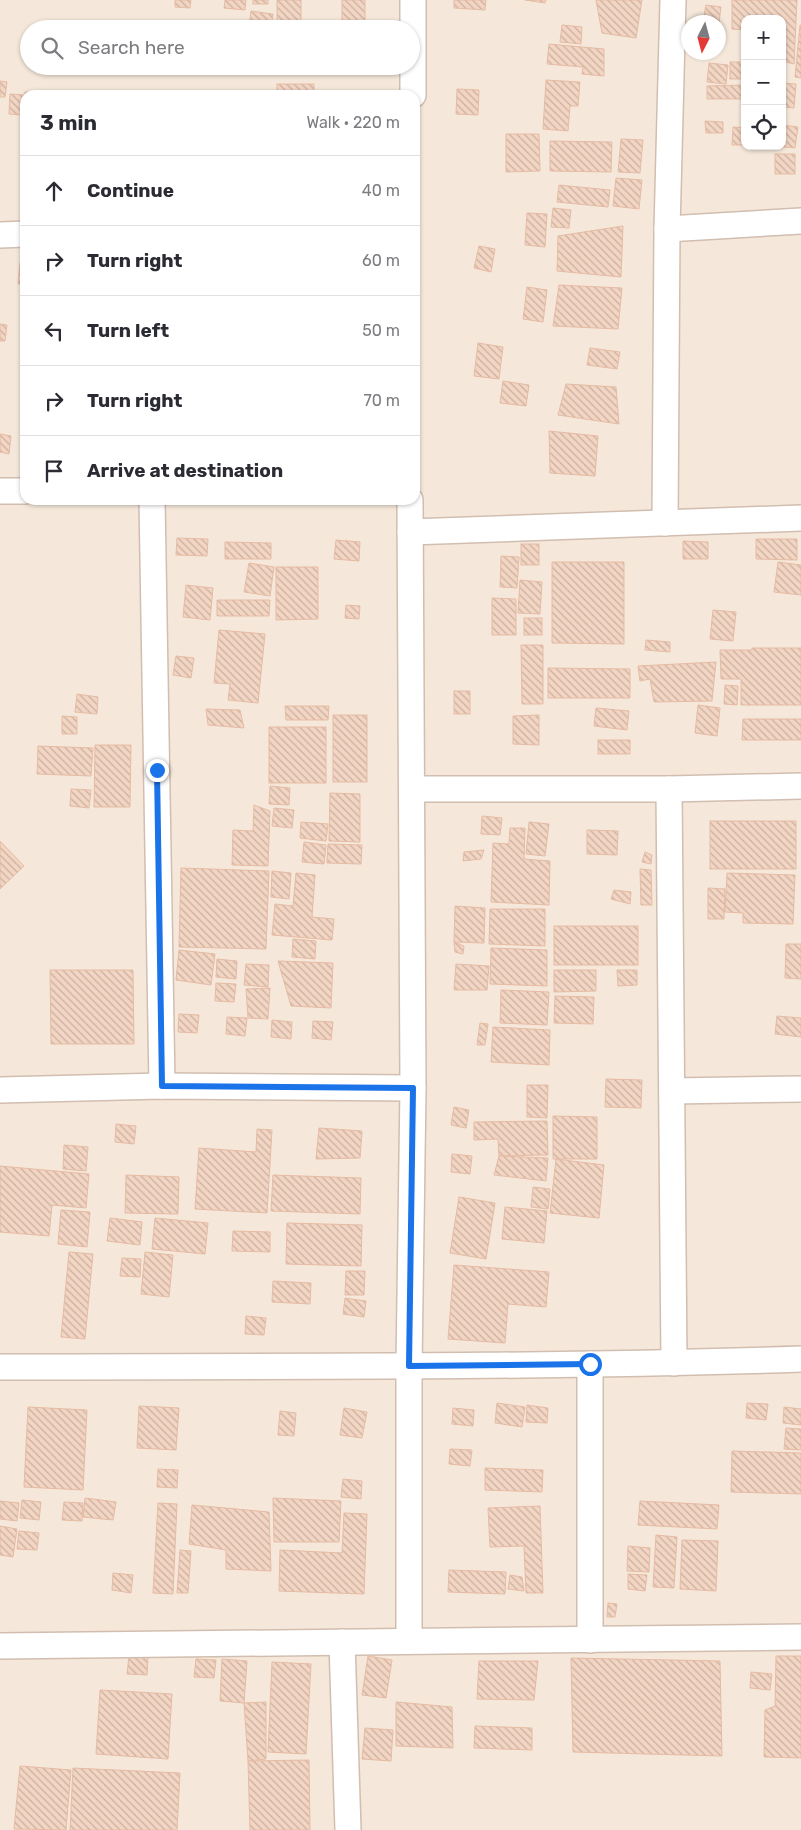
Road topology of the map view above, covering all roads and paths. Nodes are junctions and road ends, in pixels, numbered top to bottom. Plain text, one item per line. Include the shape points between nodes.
1 (414, 0) edge
2 (673, 0) edge
3 (414, 20) edge
4 (413, 75) edge
5 (413, 90) edge
6 (801, 221) edge
7 (667, 228) junction
8 (20, 234) edge
9 (0, 235) edge
10 (0, 491) edge
11 (20, 491) edge
12 (152, 505) edge
13 (410, 505) edge
14 (801, 518) edge
15 (665, 522) junction
16 (410, 532) junction
17 (801, 786) edge
18 (412, 789) junction
19 (669, 789) junction
20 (162, 1086) junction
21 (413, 1088) junction
22 (801, 1089) edge
23 (0, 1090) edge
24 (672, 1091) junction
25 (801, 1359) edge
26 (674, 1363) junction
27 (590, 1364) junction
28 (409, 1366) junction
29 (0, 1367) edge
30 (801, 1638) edge
31 (590, 1640) junction
32 (409, 1641) junction
33 (342, 1642) junction
34 (0, 1646) edge
35 (348, 1830) edge

1 - 3 street
2 - 7 street
4 - 5 street
6 - 7 street
7 - 15 street
8 - 9 street
10 - 11 street
12 - 20 street
13 - 16 street
14 - 15 street
15 - 16 street
16 - 18 street
17 - 19 street
18 - 19 street
18 - 21 street
19 - 24 street
20 - 21 street
20 - 23 street
21 - 28 street
22 - 24 street
24 - 26 street
25 - 26 street
26 - 27 street
27 - 28 street
27 - 31 street
28 - 29 street
28 - 32 street
30 - 31 street
31 - 32 street
32 - 33 street
33 - 34 street
33 - 35 street

